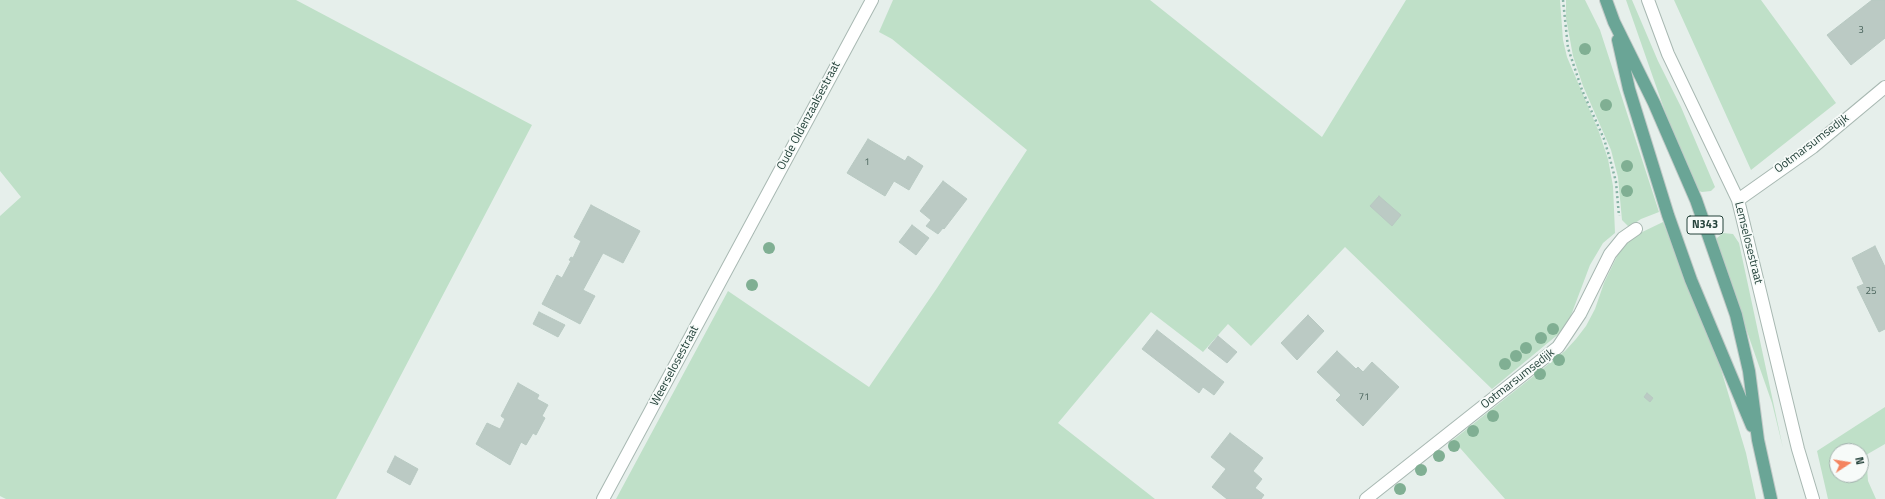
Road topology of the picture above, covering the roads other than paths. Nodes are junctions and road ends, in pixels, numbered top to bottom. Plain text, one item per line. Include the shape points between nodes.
1 (872, 0) edge
2 (1606, 0) edge
3 (1648, 0) edge
4 (1614, 22) junction
5 (1885, 87) edge
6 (1738, 200) junction
7 (1636, 229) dead end
8 (747, 233) joint
9 (1758, 440) junction
10 (603, 499) edge
11 (1366, 499) edge
12 (1771, 499) edge
13 (1813, 499) edge

1 - 8 street, Oude Oldenzaalsestraat
2 - 4 main road, N343
3 - 6 street, Lemselosestraat via 1668,54
4 - 9 main road, N343 via 1629,89 1668,215
4 - 9 main road, N343 via 1654,103 1709,235 1736,315 1749,371
5 - 6 street, Ootmarsumsedijk via 1813,146
6 - 13 street, Lemselosestraat via 1798,449
7 - 11 street, Ootmarsumsedijk via 1623,238 1610,254 1580,314 1558,347
8 - 10 street, Weerselosestraat
9 - 12 main road, N343

